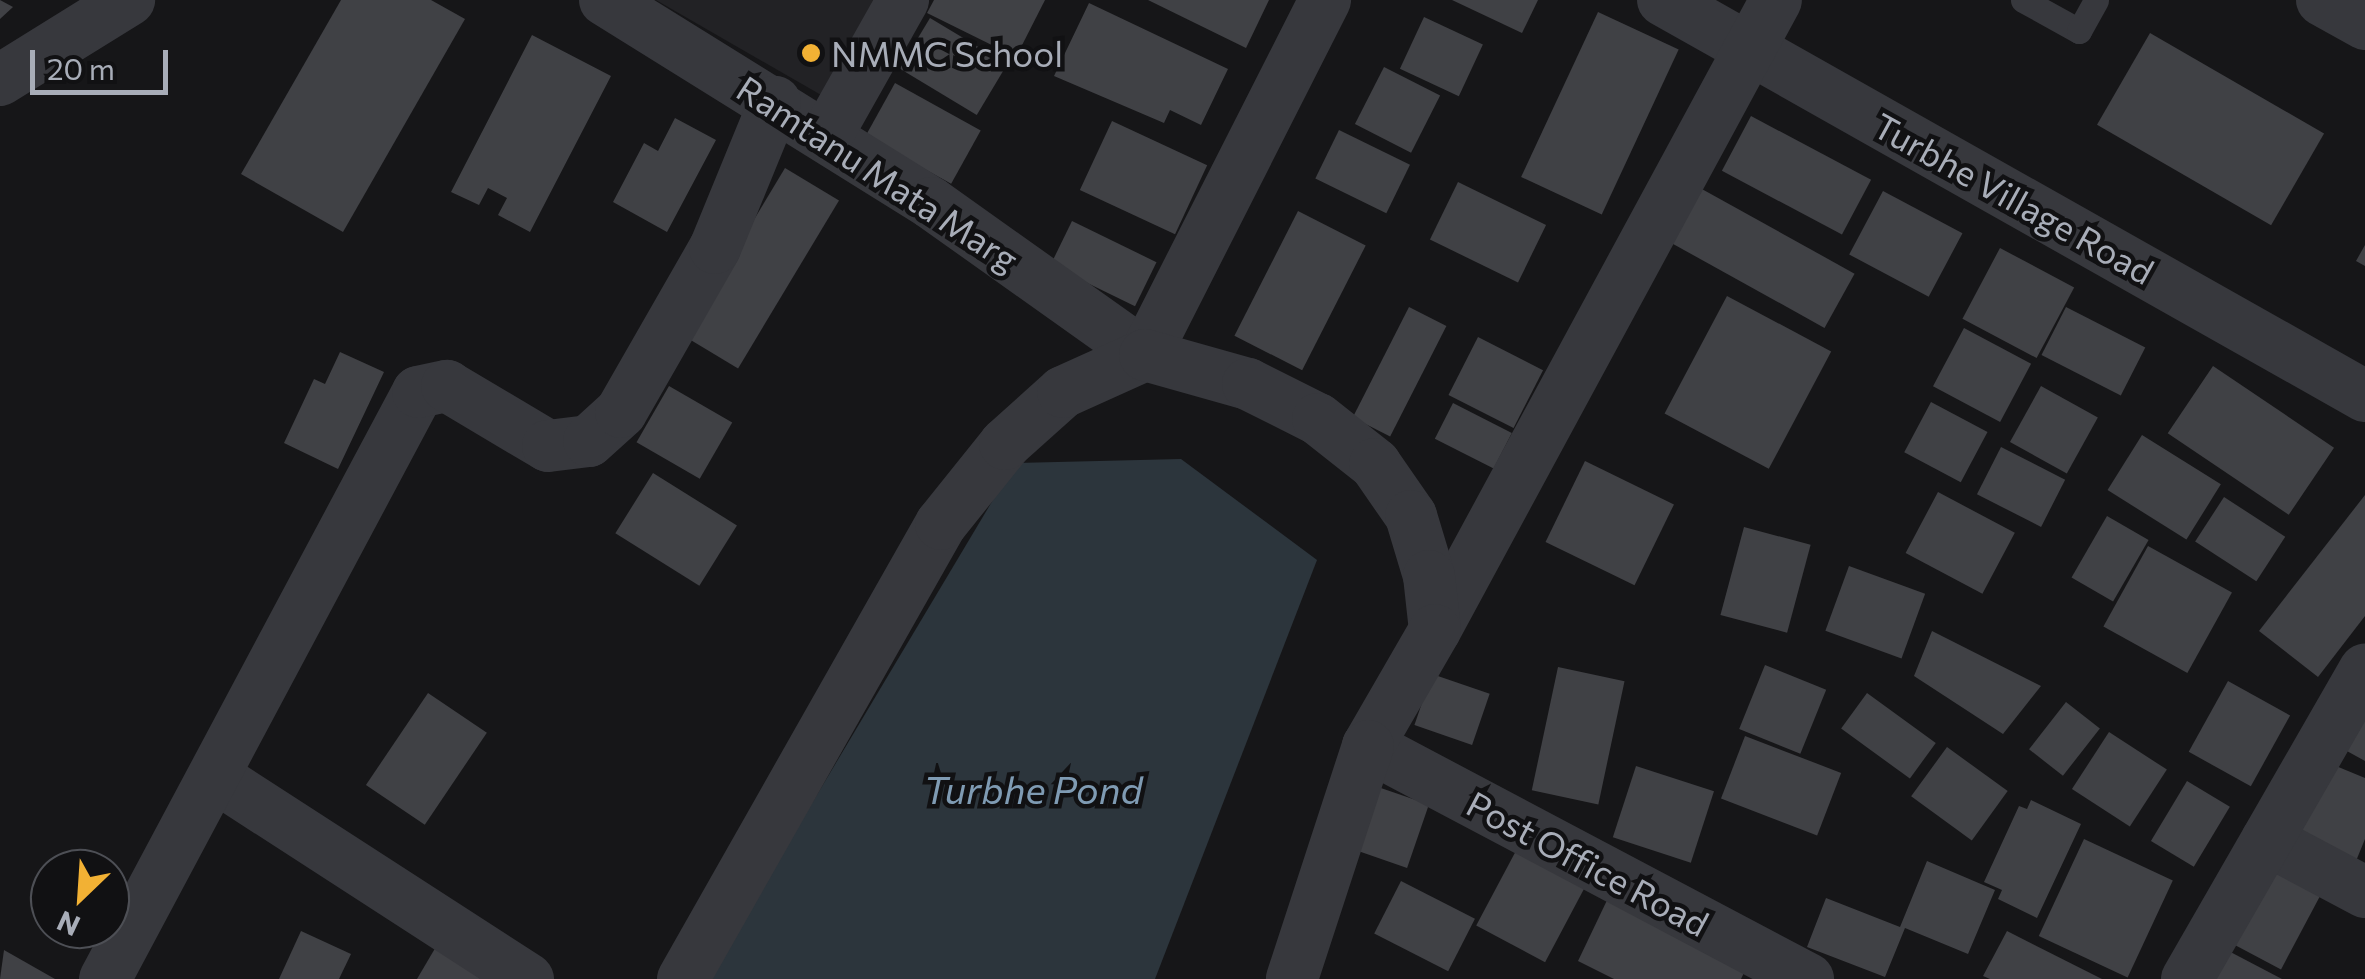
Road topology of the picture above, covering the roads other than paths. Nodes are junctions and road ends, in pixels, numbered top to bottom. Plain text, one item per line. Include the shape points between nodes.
1 (129, 0) edge
2 (605, 0) edge
3 (902, 0) edge
4 (1325, 0) edge
5 (1663, 0) edge
6 (1776, 0) edge
7 (2024, 0) edge
8 (2096, 0) edge
9 (2322, 0) edge
10 (2365, 24) edge
11 (1750, 49) junction
12 (0, 80) edge
13 (774, 102) junction
14 (826, 136) junction
15 (1145, 355) junction
16 (2365, 396) edge
17 (1435, 630) junction
18 (2365, 669) edge
19 (1368, 746) junction
20 (214, 776) junction
21 (2267, 840) junction
22 (2365, 892) edge
23 (1779, 972) edge
24 (105, 979) edge
25 (528, 979) edge
26 (682, 979) edge
27 (1292, 979) edge
28 (2188, 979) edge

1 - 12 street
2 - 13 street, Ramtanu Mata Marg
3 - 14 street
4 - 15 street
5 - 11 street, Turbhe Village Road
6 - 11 street
7 - 8 lane via 2079,31
9 - 10 street
11 - 16 street, Turbhe Village Road
11 - 17 street
13 - 14 street, Ramtanu Mata Marg
13 - 20 street via 714,248 621,412 589,441 548,446 447,386 418,392
14 - 15 street, Ramtanu Mata Marg
15 - 17 street, Ramtanu Mata Marg via 1248,384 1318,419 1375,464 1411,516 1429,576
15 - 26 street via 1063,392 1005,444 941,524
17 - 19 street
18 - 21 street
19 - 23 street, Post Office Road
19 - 27 street
20 - 24 street
20 - 25 street
21 - 22 street
21 - 28 street

